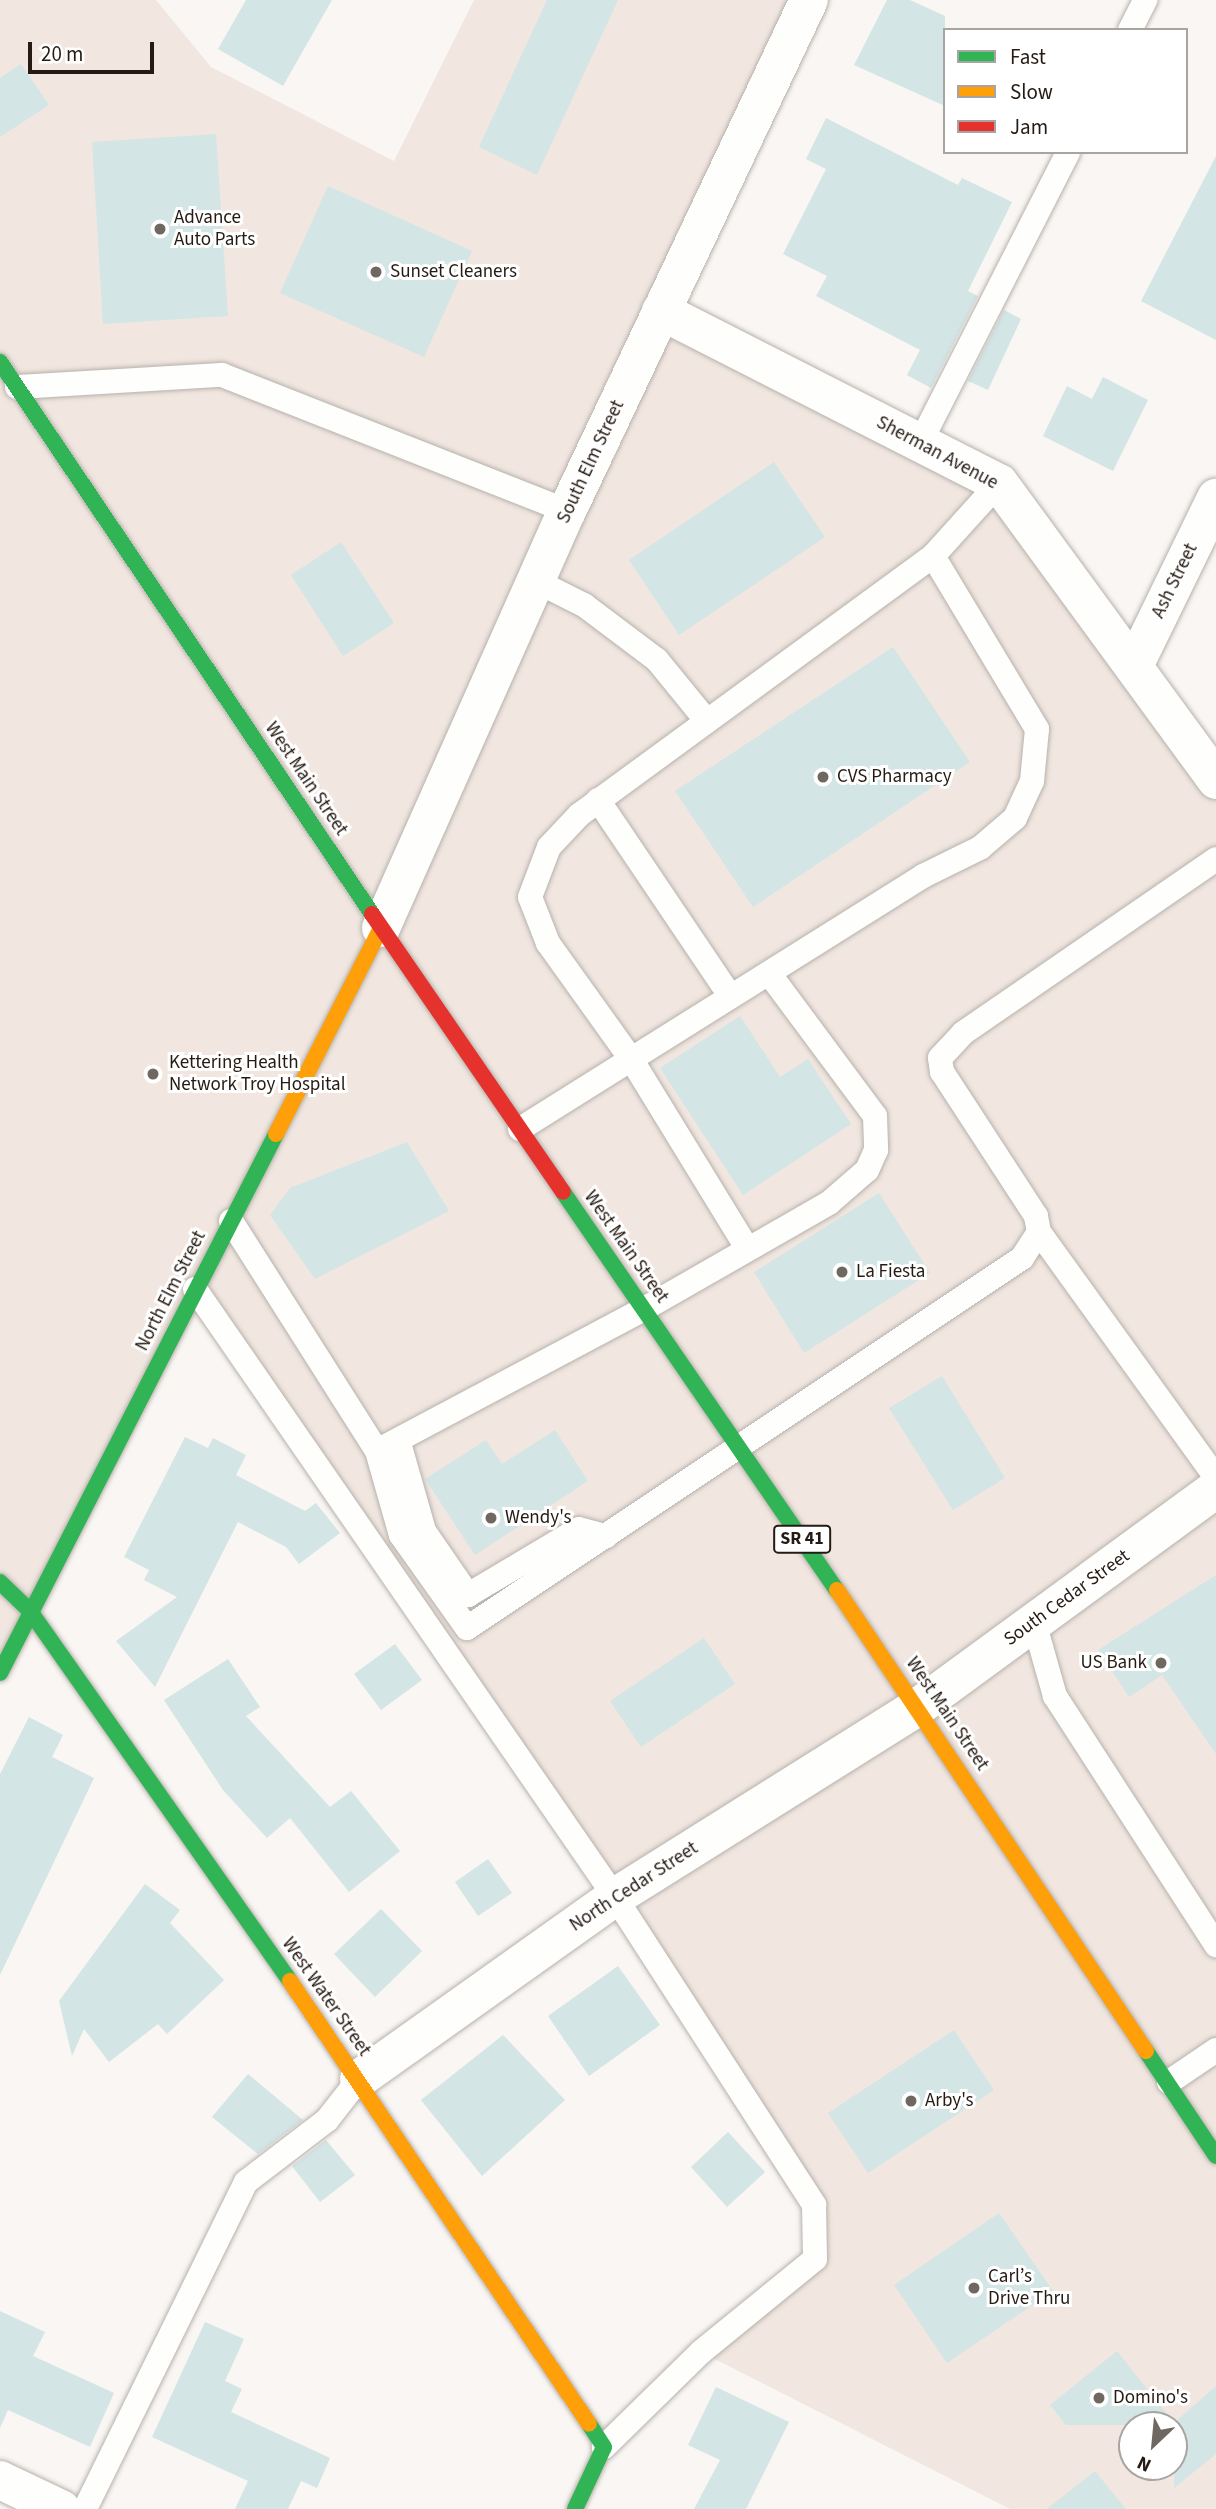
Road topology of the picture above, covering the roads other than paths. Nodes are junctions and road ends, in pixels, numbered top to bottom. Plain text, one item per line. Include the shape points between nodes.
1 (809, 0) edge
2 (1145, 0) edge
3 (1131, 28) edge
4 (1067, 154) edge
5 (661, 311) junction
6 (0, 362) edge
7 (17, 387) junction
8 (920, 443) junction
9 (999, 483) junction
10 (1216, 498) edge
11 (567, 511) junction
12 (933, 556) junction
13 (536, 581) junction
14 (1135, 664) junction
15 (706, 720) junction
16 (1216, 780) edge
17 (598, 800) junction
18 (1216, 859) edge
19 (381, 928) junction
20 (771, 976) junction
21 (730, 996) junction
22 (631, 1059) junction
23 (520, 1129) junction
24 (231, 1220) junction
25 (1039, 1232) junction
26 (747, 1248) junction
27 (195, 1289) junction
28 (644, 1310) junction
29 (388, 1447) junction
30 (740, 1449) junction
31 (1216, 1477) edge
32 (1216, 1489) edge
33 (0, 1582) edge
34 (30, 1611) junction
35 (1034, 1622) junction
36 (0, 1673) edge
37 (918, 1707) junction
38 (615, 1897) junction
39 (1216, 1945) edge
40 (1216, 2050) edge
41 (359, 2080) junction
42 (1169, 2082) junction
43 (1216, 2156) edge
44 (604, 2447) junction
45 (0, 2480) edge
46 (61, 2509) edge
47 (85, 2509) edge
48 (575, 2509) edge

1 - 5 street, South Elm Street
2 - 3 lane
4 - 8 lane
5 - 8 street, Sherman Avenue
5 - 11 street, South Elm Street
6 - 7 main road, West Main Street
7 - 11 lane via 222,375
7 - 19 main road, West Main Street
8 - 9 street, Sherman Avenue
9 - 12 lane
9 - 14 street, Sherman Avenue
10 - 14 street, Ash Street
11 - 13 street, South Elm Street
12 - 15 lane
12 - 20 lane via 1037,729 1032,780 1015,818 980,848 923,876
13 - 15 lane via 584,605 657,660
13 - 19 street, South Elm Street
14 - 16 street, Sherman Avenue
15 - 17 lane
17 - 21 lane
17 - 22 lane via 549,847 530,897 548,943
18 - 25 lane via 963,1033 940,1058 942,1072 1025,1196
19 - 23 main road, West Main Street / SR 41
19 - 24 main road, North Elm Street
20 - 21 lane
20 - 26 lane via 876,1116 876,1150 867,1170 829,1203
21 - 22 lane
22 - 23 lane
22 - 26 lane
23 - 28 main road, West Main Street / SR 41
24 - 27 main road, North Elm Street
24 - 29 lane
25 - 30 lane via 1023,1258
25 - 31 lane
26 - 28 lane
27 - 34 main road, North Elm Street
27 - 38 lane
28 - 29 lane
28 - 30 main road, West Main Street / SR 41
29 - 30 lane via 424,1531 468,1595 579,1529 606,1536
30 - 37 main road, West Main Street / SR 41
32 - 35 street, South Cedar Street
33 - 34 main road, West Water Street
34 - 36 main road, North Elm Street
34 - 41 main road, West Water Street
35 - 37 street, South Cedar Street
35 - 39 lane via 1055,1696
37 - 38 street, North Cedar Street
37 - 42 main road, West Main Street / SR 41
38 - 41 street, North Cedar Street
38 - 44 lane via 814,2205 815,2259 701,2352
40 - 42 lane
41 - 44 main road, West Water Street
41 - 47 lane via 327,2120 246,2182
42 - 43 main road, West Main Street / SR 41
44 - 48 main road
45 - 46 street

